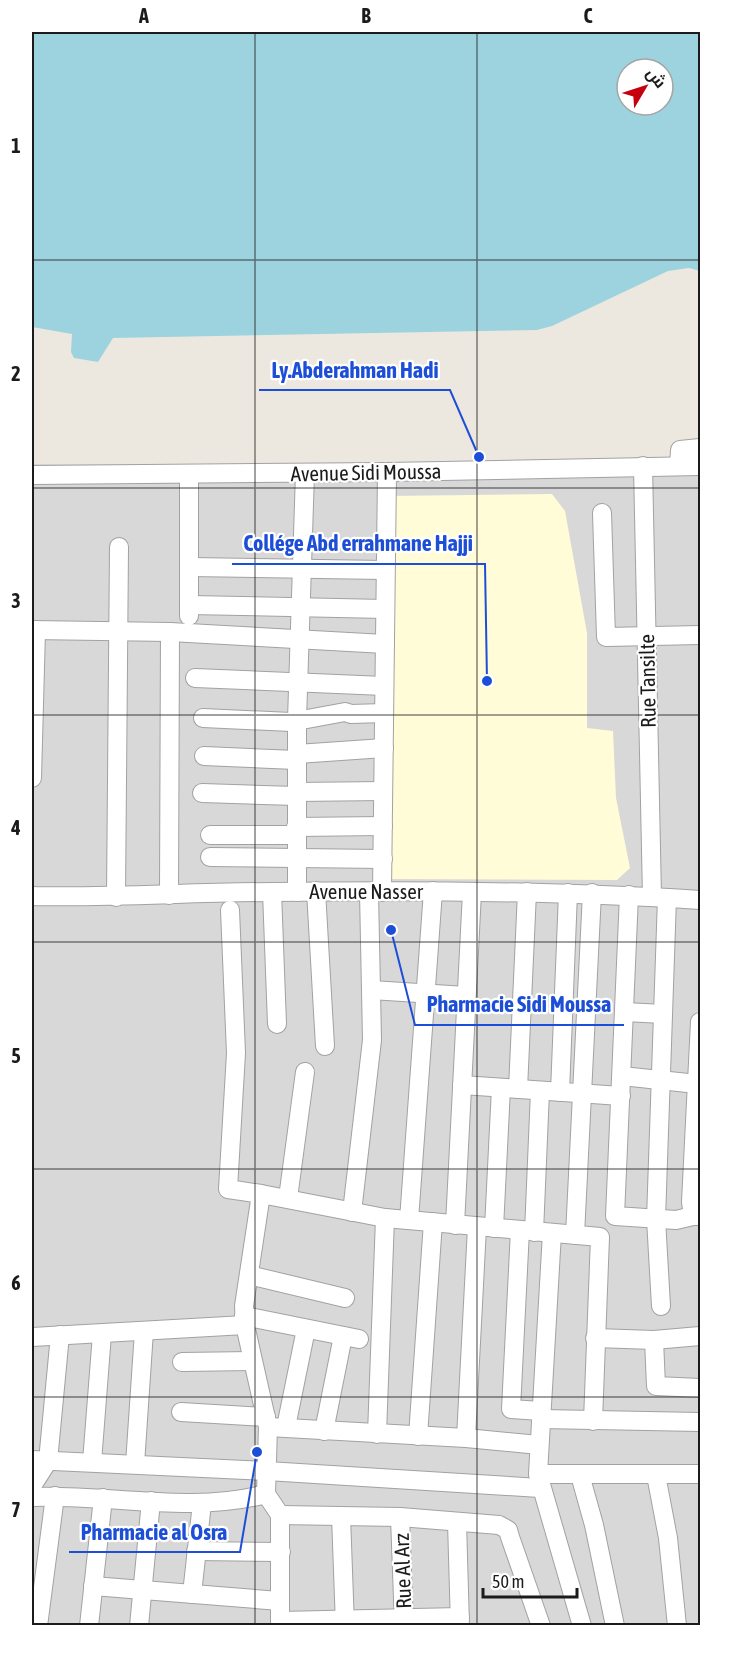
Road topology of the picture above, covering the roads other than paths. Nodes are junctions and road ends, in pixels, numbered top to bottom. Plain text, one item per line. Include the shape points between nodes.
1 (700, 448) edge
2 (643, 466) junction
3 (679, 466) junction
4 (700, 466) edge
5 (387, 472) junction
6 (305, 473) junction
7 (32, 475) edge
8 (189, 475) junction
9 (602, 513) dead end
10 (119, 547) dead end
11 (190, 567) junction
12 (301, 570) junction
13 (386, 570) junction
14 (189, 605) junction
15 (301, 608) junction
16 (385, 609) junction
17 (34, 630) edge
18 (119, 631) junction
19 (170, 632) junction
20 (189, 633) junction
21 (646, 635) junction
22 (700, 635) edge
23 (300, 639) junction
24 (385, 644) junction
25 (195, 678) dead end
26 (299, 682) junction
27 (384, 686) junction
28 (384, 713) junction
29 (203, 718) dead end
30 (297, 720) junction
31 (384, 748) junction
32 (204, 756) dead end
33 (296, 757) junction
34 (32, 778) edge
35 (383, 791) junction
36 (202, 793) dead end
37 (296, 794) junction
38 (383, 826) junction
39 (296, 831) junction
40 (210, 835) dead end
41 (210, 857) dead end
42 (296, 858) junction
43 (382, 859) junction
44 (316, 891) junction
45 (433, 891) junction
46 (272, 892) junction
47 (297, 892) junction
48 (376, 892) junction
49 (472, 892) junction
50 (527, 892) junction
51 (568, 892) junction
52 (592, 893) junction
53 (169, 895) junction
54 (628, 895) junction
55 (32, 896) edge
56 (116, 897) junction
57 (659, 897) junction
58 (700, 900) edge
59 (229, 903) junction
60 (371, 990) junction
61 (424, 993) junction
62 (466, 996) junction
63 (625, 1012) junction
64 (663, 1014) junction
65 (700, 1022) edge
66 (277, 1024) dead end
67 (325, 1046) dead end
68 (305, 1072) dead end
69 (622, 1076) junction
70 (661, 1080) junction
71 (697, 1083) junction
72 (462, 1085) junction
73 (510, 1088) junction
74 (540, 1091) junction
75 (560, 1092) junction
76 (582, 1093) junction
77 (621, 1096) junction
78 (698, 1126) edge
79 (697, 1168) edge
80 (261, 1194) junction
81 (288, 1197) junction
82 (352, 1212) junction
83 (697, 1216) edge
84 (385, 1218) junction
85 (656, 1219) junction
86 (409, 1220) junction
87 (433, 1222) junction
88 (455, 1225) junction
89 (485, 1227) junction
90 (535, 1232) junction
91 (575, 1235) junction
92 (249, 1275) junction
93 (345, 1298) dead end
94 (661, 1306) dead end
95 (245, 1321) junction
96 (306, 1329) junction
97 (144, 1331) junction
98 (102, 1334) junction
99 (60, 1335) junction
100 (700, 1336) edge
101 (32, 1337) edge
102 (595, 1338) junction
103 (654, 1340) junction
104 (252, 1361) junction
105 (182, 1362) dead end
106 (700, 1388) edge
107 (181, 1412) dead end
108 (541, 1415) junction
109 (593, 1421) junction
110 (700, 1422) edge
111 (274, 1424) junction
112 (324, 1431) junction
113 (377, 1434) junction
114 (418, 1436) junction
115 (465, 1438) junction
116 (539, 1444) junction
117 (40, 1461) edge
118 (92, 1462) junction
119 (135, 1464) junction
120 (267, 1471) junction
121 (580, 1474) junction
122 (700, 1474) edge
123 (656, 1475) junction
124 (539, 1481) junction
125 (32, 1486) edge
126 (266, 1494) junction
127 (55, 1496) junction
128 (32, 1497) edge
129 (103, 1498) junction
130 (151, 1501) junction
131 (201, 1503) junction
132 (280, 1515) junction
133 (341, 1516) junction
134 (400, 1517) junction
135 (457, 1522) junction
136 (196, 1551) junction
137 (281, 1552) junction
138 (93, 1586) junction
139 (142, 1590) junction
140 (192, 1594) junction
141 (280, 1601) junction
142 (460, 1621) edge
143 (345, 1622) edge
144 (404, 1622) edge
145 (280, 1623) edge
146 (39, 1626) edge
147 (89, 1626) edge
148 (138, 1626) edge
149 (541, 1626) edge
150 (582, 1626) edge
151 (615, 1626) edge
152 (677, 1626) edge

1 - 3 street via 680,450
2 - 3 street, Avenue Sidi Moussa
2 - 5 street, Avenue Sidi Moussa
2 - 21 street, Rue Tansilte
3 - 4 street, Avenue Sidi Moussa
5 - 6 street, Avenue Sidi Moussa
5 - 13 street
6 - 8 street, Avenue Sidi Moussa
6 - 12 street
7 - 8 street, Avenue Sidi Moussa
8 - 11 street
9 - 21 street via 606,637
10 - 18 street
11 - 12 street
11 - 14 street
12 - 13 street
12 - 15 street
13 - 16 street
14 - 15 street
14 - 20 street
15 - 16 street
15 - 23 street
16 - 24 street
17 - 18 street
17 - 34 street
18 - 19 street
18 - 56 street
19 - 20 street
19 - 53 street
20 - 23 street
21 - 22 street
21 - 57 street, Rue Tansilte
23 - 24 street
23 - 26 street
24 - 27 street
25 - 26 street
26 - 27 street
26 - 30 street
27 - 28 street
28 - 30 street via 345,712
28 - 31 street
29 - 30 street
30 - 33 street
31 - 33 street
31 - 35 street
32 - 33 street
33 - 37 street
35 - 37 street
35 - 38 street
36 - 37 street
37 - 39 street
38 - 39 street
38 - 43 street
39 - 40 street
39 - 42 street
41 - 42 street
42 - 43 street
42 - 47 street
43 - 48 street
44 - 47 street, Avenue Nasser
44 - 48 street, Avenue Nasser
44 - 67 street
45 - 48 street, Avenue Nasser
45 - 49 street, Avenue Nasser
45 - 61 street
46 - 47 street, Avenue Nasser
46 - 59 street, Avenue Nasser
46 - 66 street
48 - 60 street
49 - 50 street, Avenue Nasser
49 - 62 street
50 - 51 street, Avenue Nasser
50 - 73 street
51 - 52 street, Avenue Nasser
51 - 75 street
52 - 54 street, Avenue Nasser
52 - 76 street
53 - 56 street, Avenue Nasser
53 - 59 street, Avenue Nasser
54 - 57 street, Avenue Nasser
54 - 63 street
55 - 56 street, Avenue Nasser
57 - 58 street, Avenue Nasser
57 - 64 street, Rue Tansilte
59 - 80 street via 236,1053 228,1190
60 - 61 street
60 - 82 street via 368,1087
61 - 62 street
61 - 86 street
62 - 72 street
63 - 64 street
63 - 69 street
64 - 70 street, Rue Tansilte
65 - 71 street
68 - 81 street
69 - 70 street
69 - 77 street
70 - 71 street
70 - 85 street, Rue Tansilte
71 - 78 street
72 - 73 street
72 - 88 street
73 - 74 street
73 - 89 street
74 - 75 street
74 - 90 street
75 - 76 street
76 - 77 street
76 - 91 street
77 - 85 street via 615,1216
78 - 79 street
79 - 83 street
80 - 81 street
80 - 92 street
81 - 82 street
82 - 84 street
83 - 85 street
84 - 86 street
84 - 113 street
85 - 94 street, Rue Tansilte
86 - 87 street
87 - 88 street
87 - 114 street
88 - 89 street
89 - 90 street
89 - 115 street
90 - 91 street
90 - 108 street
90 - 108 street via 511,1409
91 - 102 street via 600,1237
92 - 93 street
92 - 95 street
95 - 96 street
95 - 97 street
95 - 104 street
96 - 111 street
96 - 112 street via 351,1338
97 - 98 street
97 - 119 street
98 - 99 street
98 - 118 street
99 - 101 street
99 - 117 street
100 - 103 street
102 - 103 street
102 - 109 street
103 - 106 street via 656,1386
104 - 105 street
104 - 111 street
107 - 111 street
108 - 109 street
108 - 116 street
109 - 110 street
111 - 112 street
111 - 120 street
112 - 113 street
113 - 114 street
114 - 115 street
115 - 116 street
116 - 124 street
117 - 118 street
117 - 125 street
118 - 119 street
119 - 120 street
120 - 124 street
120 - 126 street
121 - 123 street
121 - 124 street
121 - 151 street
122 - 123 street
123 - 152 street via 668,1538
124 - 150 street
126 - 131 street
126 - 132 street
127 - 128 street
127 - 129 street
127 - 146 street
129 - 130 street
129 - 138 street
130 - 131 street
130 - 139 street
131 - 136 street
132 - 133 street
132 - 137 street
133 - 134 street
133 - 143 street
134 - 135 street
134 - 144 street, Rue Al Arz
135 - 142 street
135 - 149 street via 499,1525 508,1530
136 - 137 street
136 - 140 street
137 - 141 street
138 - 139 street
138 - 147 street
139 - 140 street
139 - 148 street
140 - 141 street
141 - 145 street
142 - 144 street
143 - 144 street
143 - 145 street

